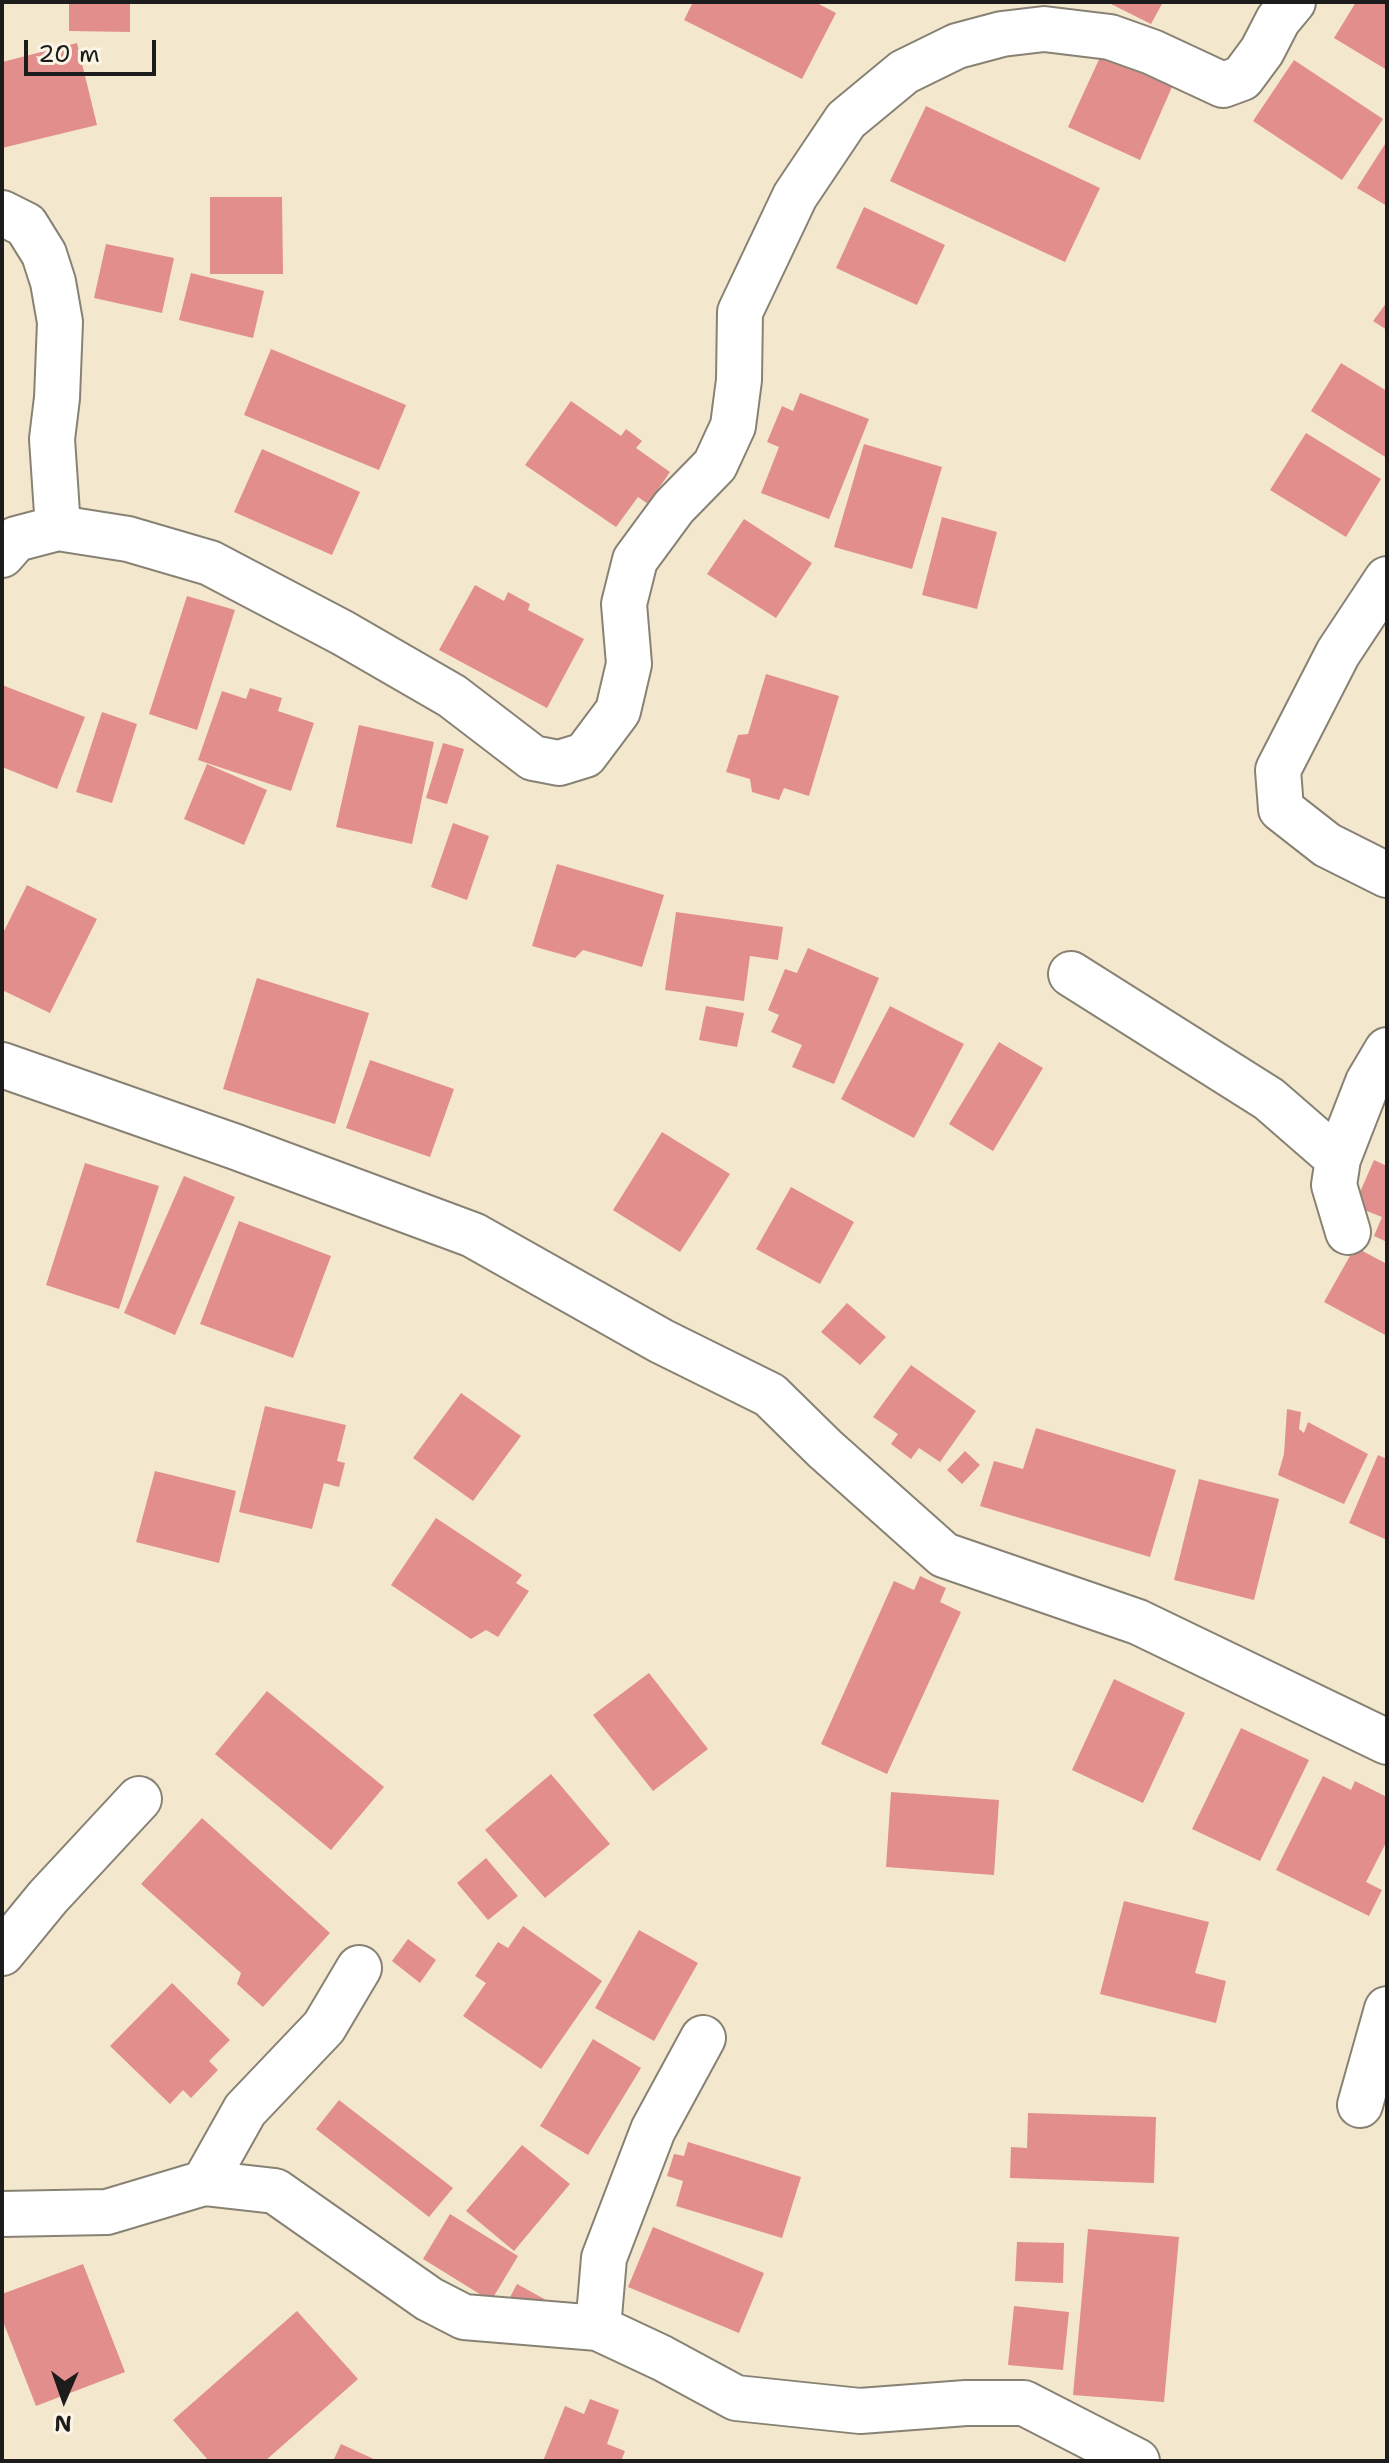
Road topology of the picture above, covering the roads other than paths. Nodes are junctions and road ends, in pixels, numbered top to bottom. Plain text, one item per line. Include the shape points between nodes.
1 (1293, 2) edge
2 (2, 213) edge
3 (58, 528) junction
4 (2, 555) edge
5 (1387, 579) edge
6 (1387, 875) edge
7 (1071, 974) dead end
8 (1387, 1050) edge
9 (2, 1065) edge
10 (1338, 1159) junction
11 (1348, 1232) dead end
12 (1387, 1742) edge
13 (139, 1799) dead end
14 (2, 1953) edge
15 (359, 1968) dead end
16 (1387, 2009) edge
17 (703, 2038) dead end
18 (1360, 2105) dead end
19 (204, 2183) junction
20 (2, 2214) edge
21 (598, 2328) junction
22 (1137, 2461) edge

1 - 3 street via 1242,78 1223,85 1110,37 1044,29 957,46 904,72 846,120 795,196 740,312 733,426 715,465 674,507 635,560 624,604 629,664 618,711 585,755 559,763 533,758 452,696 210,563 128,539
2 - 3 street via 26,225 53,282 60,322 52,439
3 - 4 street via 16,539
5 - 6 street via 1338,653 1278,770 1281,809 1327,845
7 - 10 street via 1269,1099
8 - 10 street via 1368,1082
9 - 12 street via 473,1235 661,1341 770,1395 944,1555 1138,1622
10 - 11 street via 1334,1185
13 - 14 street
15 - 19 street via 324,2027 245,2110
16 - 18 street
17 - 21 street via 653,2130 604,2258
19 - 20 street via 107,2212
19 - 21 street via 275,2191 429,2299 464,2317
21 - 22 street via 736,2398 860,2411 1024,2403

